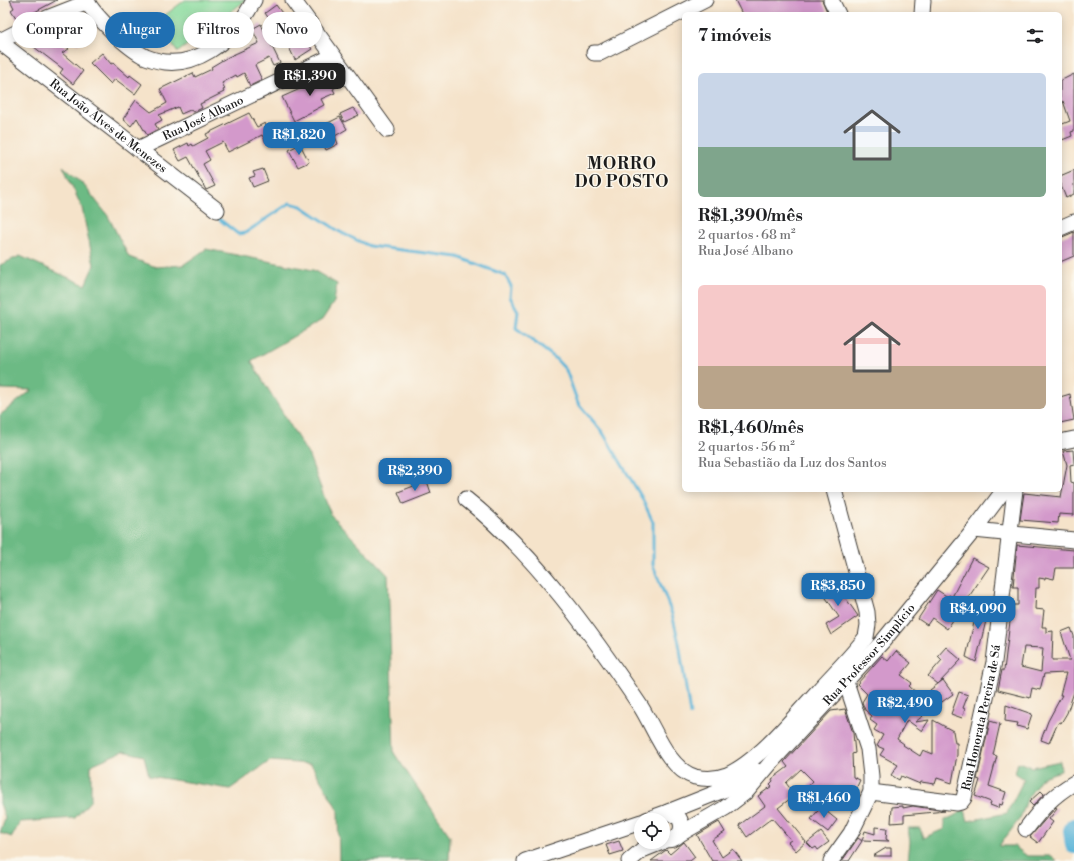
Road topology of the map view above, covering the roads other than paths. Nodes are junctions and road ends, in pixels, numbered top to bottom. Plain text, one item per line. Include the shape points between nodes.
1 (254, 0) edge
2 (293, 0) edge
3 (706, 0) edge
4 (831, 0) edge
5 (924, 0) edge
6 (87, 1) edge
7 (837, 12) edge
8 (922, 12) edge
9 (0, 42) edge
10 (594, 52) dead end
11 (333, 56) junction
12 (387, 130) dead end
13 (138, 149) junction
14 (217, 210) dead end
15 (1074, 222) edge
16 (1062, 227) edge
17 (1074, 439) edge
18 (1062, 442) edge
19 (835, 492) edge
20 (1002, 492) edge
21 (1015, 492) edge
22 (466, 499) dead end
23 (974, 530) junction
24 (1010, 534) junction
25 (1074, 540) edge
26 (846, 682) junction
27 (774, 759) junction
28 (1074, 783) edge
29 (870, 792) junction
30 (667, 813) edge
31 (670, 816) edge
32 (634, 824) edge
33 (1026, 829) dead end
34 (634, 832) edge
35 (670, 837) edge
36 (670, 837) edge
37 (642, 849) edge
38 (543, 855) junction
39 (525, 861) edge
40 (629, 861) edge
41 (831, 861) edge

1 - 6 street via 241,22 218,46 200,56 172,63 160,62 134,50 107,26
2 - 11 street
3 - 10 street via 600,53
4 - 7 street
5 - 8 street
6 - 9 street via 37,22
9 - 13 street, Rua João Alves de Menezes
11 - 12 street
11 - 13 street, Rua José Albano
13 - 14 street, Rua João Alves de Menezes
15 - 16 street
17 - 18 street
19 - 22 street via 867,612 866,637 759,753 727,775 712,779 685,773 675,765 641,707 554,588 508,535
20 - 23 street, Rua Professor Simplício
21 - 24 street, Rua Honorata Pereira de Sá
23 - 24 street
23 - 26 street, Rua Professor Simplício
24 - 25 street
24 - 29 street, Rua Honorata Pereira de Sá via 992,673 962,802
26 - 27 street, Rua Professor Simplício
26 - 29 street via 868,749
27 - 30 street, Rua Professor Simplício via 743,781
27 - 35 street, Rua Professor Simplício via 739,798
28 - 33 street via 1057,793
29 - 41 street via 851,833
31 - 36 street via 676,815 681,821 682,830
32 - 38 street
34 - 38 street
37 - 40 street, Rua Professor Simplício
38 - 39 street

